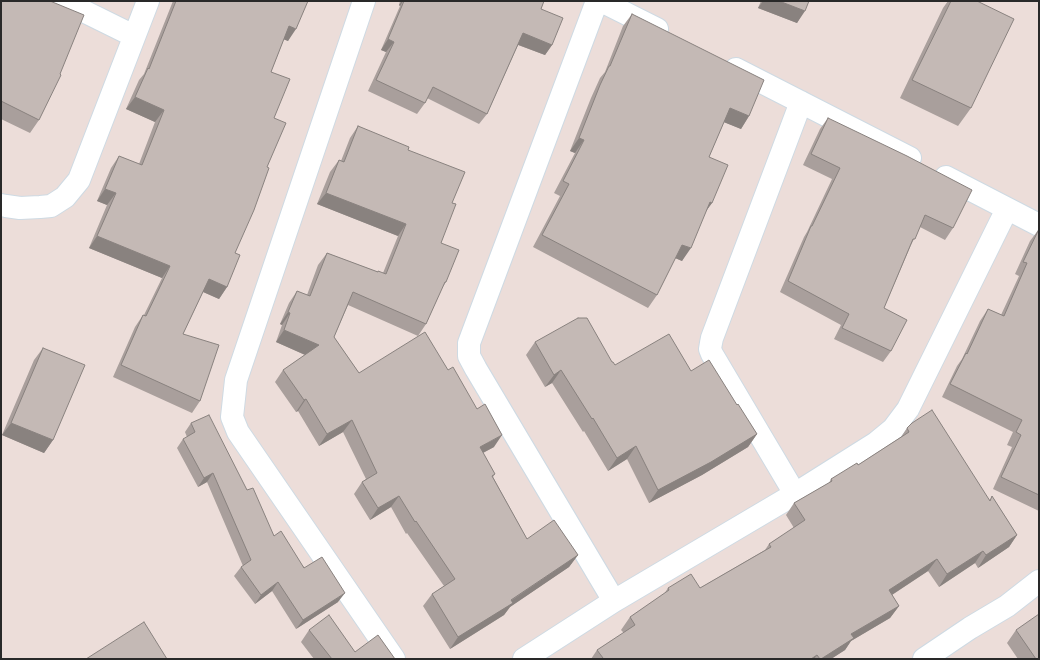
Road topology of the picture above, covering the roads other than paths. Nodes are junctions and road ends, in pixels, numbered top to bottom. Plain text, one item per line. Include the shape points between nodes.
1 (63, 1) edge
2 (148, 1) edge
3 (364, 1) edge
4 (597, 1) edge
5 (600, 1) edge
6 (134, 36) junction
7 (677, 39) edge
8 (718, 60) edge
9 (802, 102) junction
10 (1, 205) edge
11 (1007, 209) junction
12 (1039, 224) edge
13 (795, 494) junction
14 (1039, 581) edge
15 (614, 601) junction
16 (394, 659) edge
17 (524, 659) edge
18 (924, 659) edge

1 - 6 street
2 - 6 street
3 - 16 street via 236,380 232,417 238,432
4 - 15 street via 469,343 469,356
5 - 7 street
6 - 10 street via 79,180 65,197 51,206 20,208
8 - 9 street
9 - 11 street
9 - 13 street via 710,349
11 - 12 street
11 - 13 street via 908,409 900,420 876,444
13 - 15 street
14 - 18 street via 1008,606
15 - 17 street

